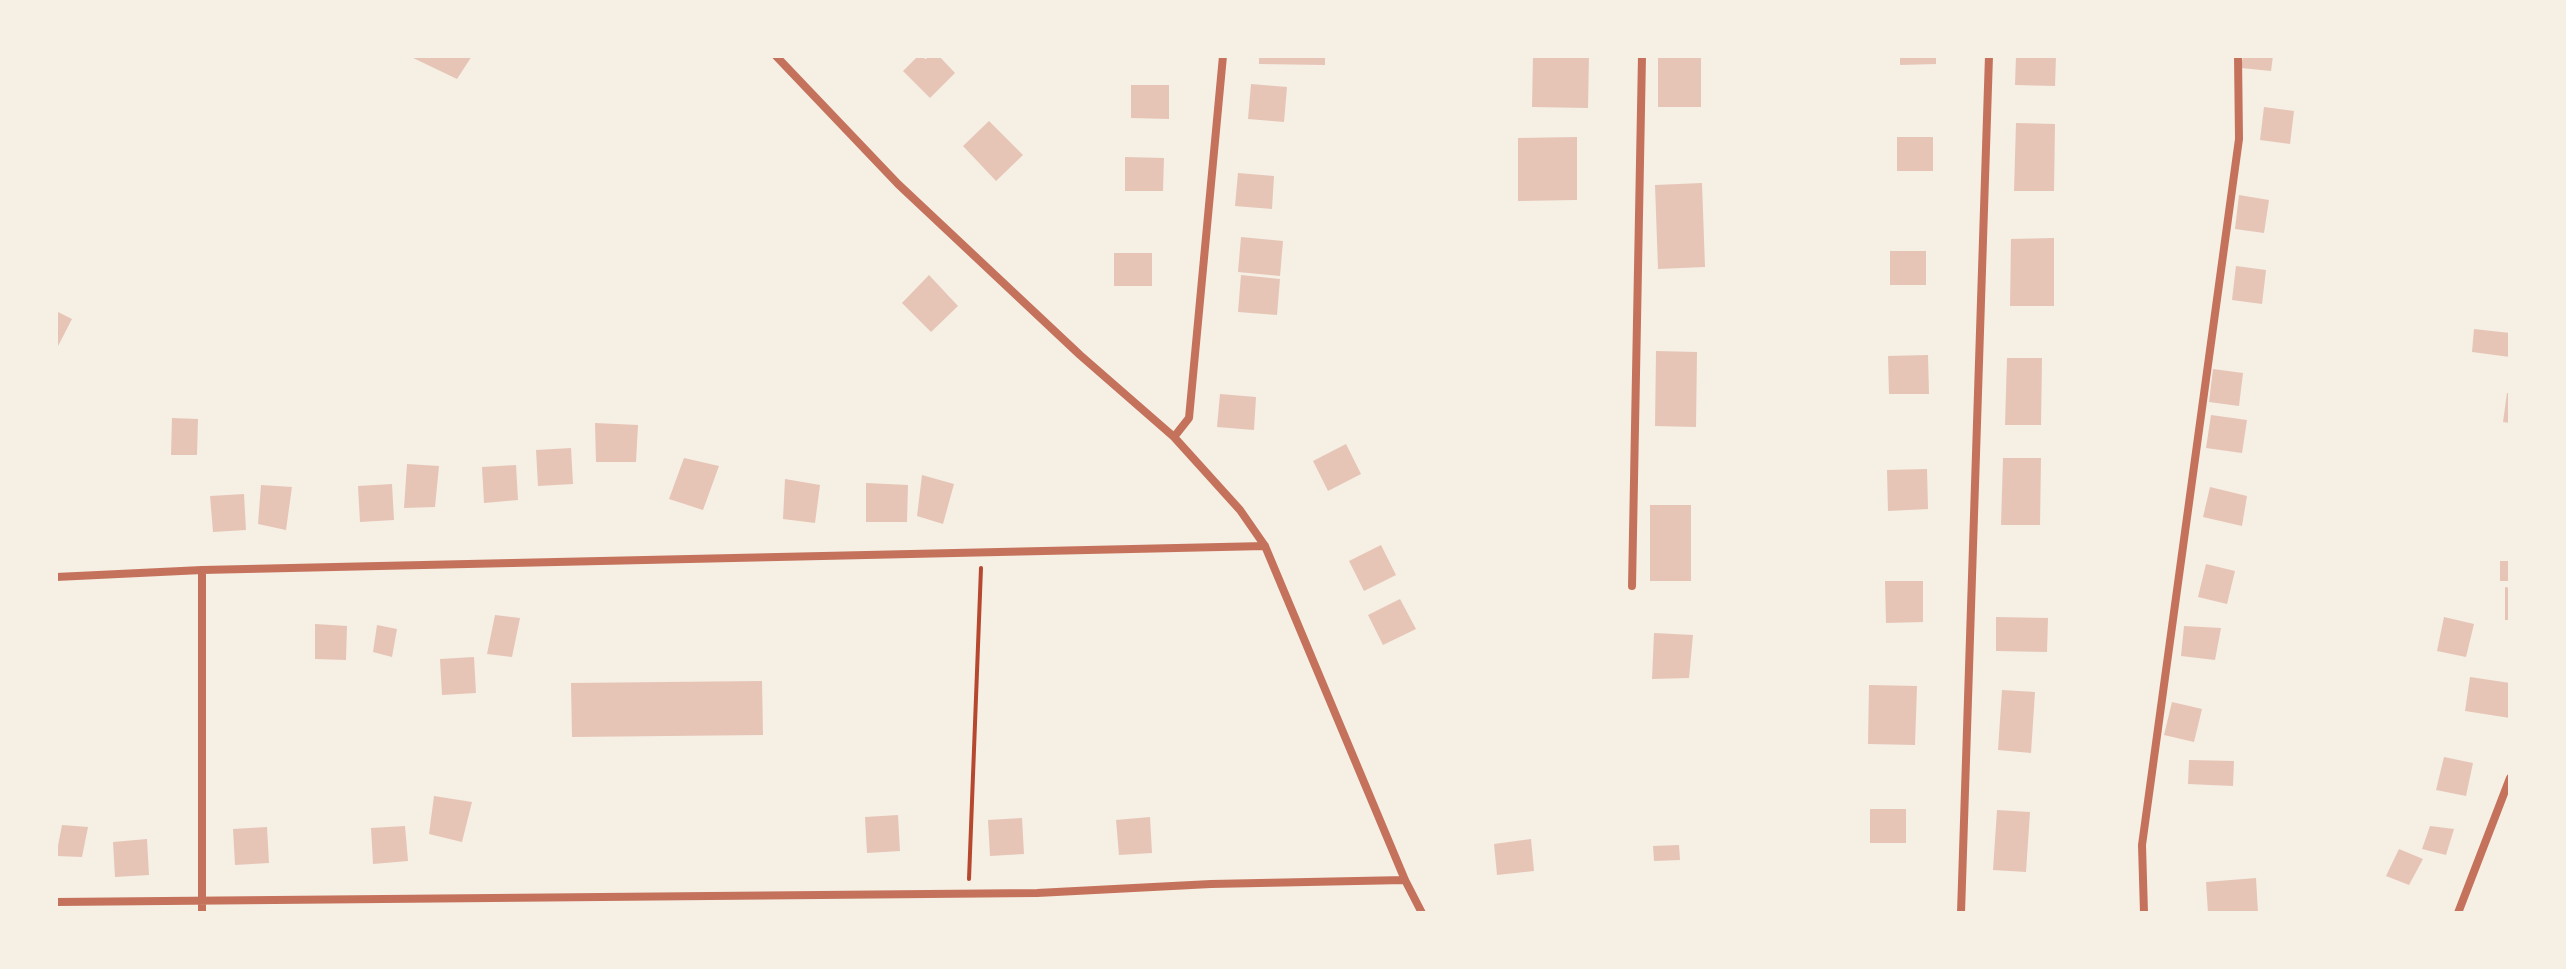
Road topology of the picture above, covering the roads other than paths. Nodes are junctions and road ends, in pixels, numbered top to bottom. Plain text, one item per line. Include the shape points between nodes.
1 (776, 56) edge
2 (1223, 56) edge
3 (1642, 56) edge
4 (1989, 56) edge
5 (2238, 56) edge
6 (1174, 437) junction
7 (1265, 546) junction
8 (202, 570) junction
9 (56, 577) edge
10 (1632, 586) dead end
11 (2510, 778) edge
12 (1405, 880) junction
13 (201, 900) junction
14 (56, 902) edge
15 (202, 913) edge
16 (1422, 913) edge
17 (1961, 913) edge
18 (2144, 913) edge
19 (2458, 913) edge

1 - 6 street via 898,184
2 - 6 street via 1189,418
3 - 10 street
4 - 17 street
5 - 18 street via 2239,139 2142,845
6 - 7 street
7 - 8 street
7 - 12 street
8 - 9 street
8 - 13 street
11 - 19 street
12 - 13 street via 968,893
12 - 16 street
13 - 14 street
13 - 15 street

